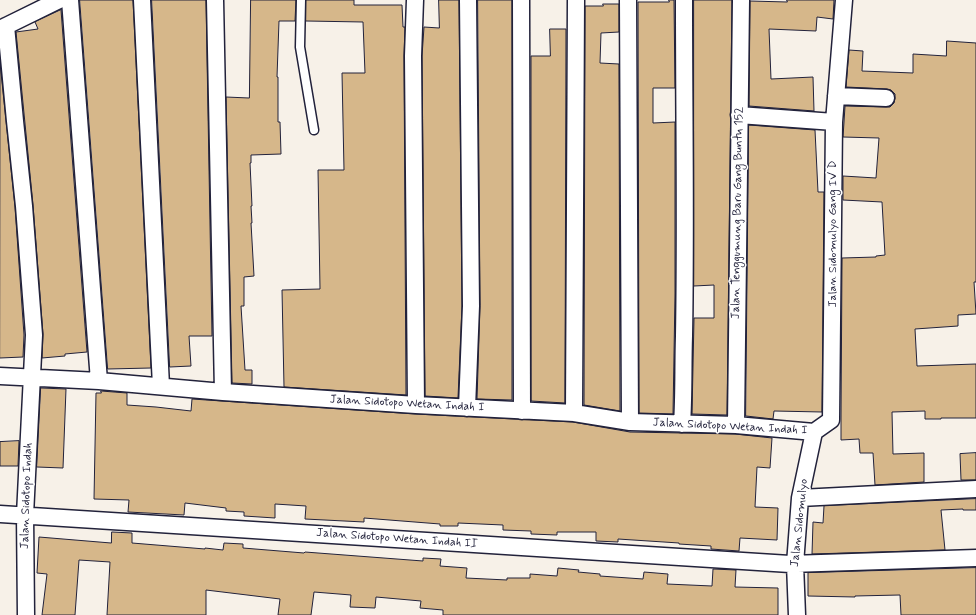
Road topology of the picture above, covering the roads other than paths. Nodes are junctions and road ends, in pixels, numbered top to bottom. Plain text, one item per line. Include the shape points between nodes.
1 (59, 0) edge
2 (70, 0) edge
3 (142, 0) edge
4 (215, 0) edge
5 (301, 0) edge
6 (415, 0) edge
7 (468, 0) edge
8 (521, 0) edge
9 (576, 0) edge
10 (628, 0) edge
11 (684, 0) edge
12 (741, 0) edge
13 (844, 0) edge
14 (3, 28) edge
15 (836, 96) junction
16 (886, 98) dead end
17 (739, 115) junction
18 (834, 122) junction
19 (314, 130) dead end
20 (0, 376) edge
21 (32, 377) junction
22 (99, 381) junction
23 (161, 386) junction
24 (224, 392) junction
25 (416, 405) junction
26 (467, 408) junction
27 (522, 411) junction
28 (574, 413) junction
29 (630, 422) junction
30 (682, 424) junction
31 (736, 425) junction
32 (814, 432) junction
33 (976, 489) edge
34 (800, 498) junction
35 (0, 514) edge
36 (25, 516) junction
37 (976, 558) edge
38 (795, 564) junction
39 (26, 615) edge
40 (797, 615) edge

1 - 14 street
2 - 22 street
3 - 23 street
4 - 24 street
5 - 19 lane via 300,47
6 - 25 street via 413,56
7 - 26 street via 470,306
8 - 27 street
9 - 28 street
10 - 29 street
11 - 30 street via 685,285
12 - 17 street, Jalan Tenggumung Baru Gang Buntu 152
13 - 15 street
14 - 21 street, Jalan Sidotopo Indah via 24,206 34,335
15 - 16 street
15 - 18 street
17 - 18 street
17 - 31 street, Jalan Tenggumung Baru Gang Buntu 152
18 - 32 street, Jalan Sidomulyo Gang IV D via 831,420
20 - 21 street, Jalan Sidotopo Wetan Indah I
21 - 22 street, Jalan Sidotopo Wetan Indah I
21 - 36 street, Jalan Sidotopo Indah
22 - 23 street, Jalan Sidotopo Wetan Indah I
23 - 24 street, Jalan Sidotopo Wetan Indah I
24 - 25 street, Jalan Sidotopo Wetan Indah I
25 - 26 street, Jalan Sidotopo Wetan Indah I
26 - 27 street, Jalan Sidotopo Wetan Indah I
27 - 28 street, Jalan Sidotopo Wetan Indah I
28 - 29 street, Jalan Sidotopo Wetan Indah I
29 - 30 street, Jalan Sidotopo Wetan Indah I
30 - 31 street, Jalan Sidotopo Wetan Indah I
31 - 32 street, Jalan Sidotopo Wetan Indah I
32 - 34 street, Jalan Sidomulyo
33 - 34 street
34 - 38 street, Jalan Sidomulyo
35 - 36 street, Jalan Sidotopo Wetan Indah II
36 - 38 street, Jalan Sidotopo Wetan Indah II
36 - 39 street, Jalan Sidotopo Indah
37 - 38 street, Jalan Sidotopo Wetan Indah II
38 - 40 street, Jalan Sidomulyo

